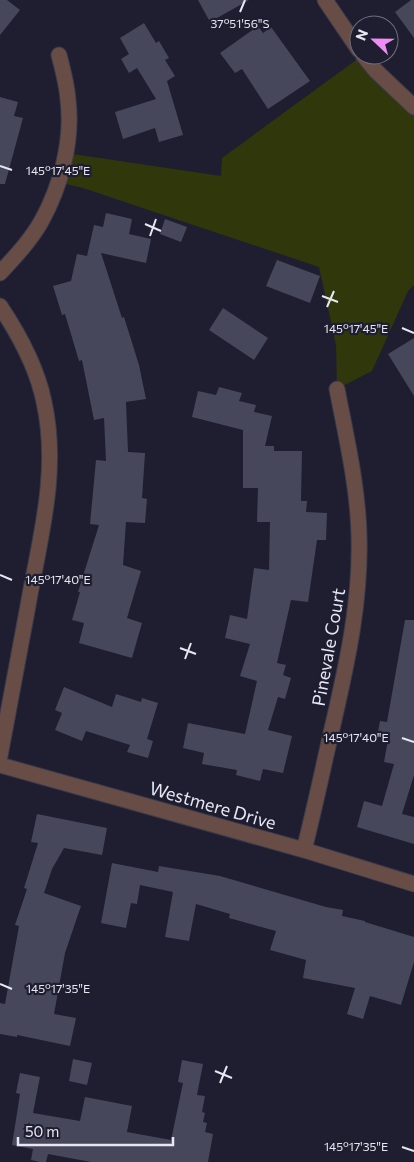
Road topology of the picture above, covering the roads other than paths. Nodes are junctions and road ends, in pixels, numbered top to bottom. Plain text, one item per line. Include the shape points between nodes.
1 (325, 0) edge
2 (349, 35) edge
3 (59, 55) dead end
4 (371, 65) edge
5 (414, 107) edge
6 (0, 273) edge
7 (0, 306) edge
8 (337, 389) dead end
9 (0, 756) edge
10 (0, 765) edge
11 (304, 850) junction
12 (414, 884) edge

1 - 2 street
3 - 6 street via 69,126 63,168 41,222
4 - 5 street
7 - 9 street via 38,377 45,402 51,460 45,513
8 - 11 street, Pinevale Court via 348,444 360,557 350,650
10 - 11 street, Westmere Drive
11 - 12 street, Westmere Drive

